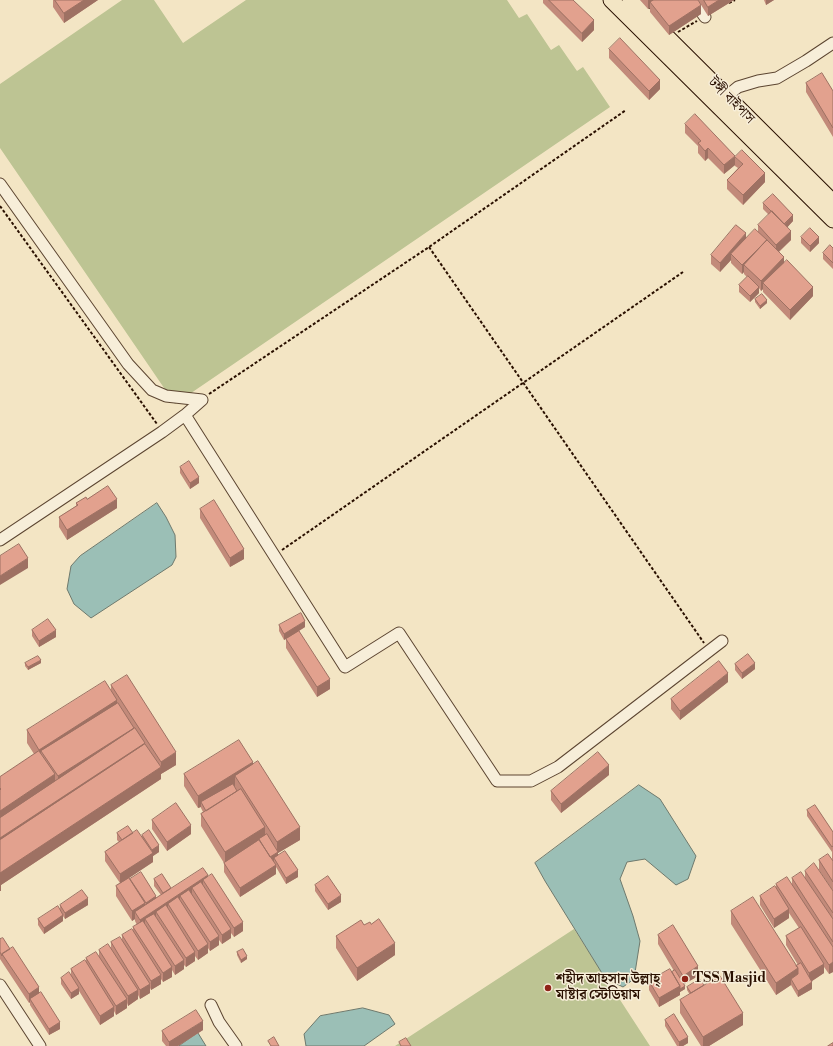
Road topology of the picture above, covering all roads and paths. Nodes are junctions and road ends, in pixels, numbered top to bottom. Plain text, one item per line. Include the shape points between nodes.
1 (611, 0) edge
2 (630, 0) edge
3 (693, 0) edge
4 (705, 17) dead end
5 (833, 43) edge
6 (727, 96) junction
7 (626, 110) dead end
8 (0, 184) edge
9 (833, 202) edge
10 (0, 206) edge
11 (833, 220) edge
12 (429, 247) junction
13 (683, 272) dead end
14 (523, 383) junction
15 (202, 400) junction
16 (185, 415) junction
17 (162, 432) junction
18 (0, 540) edge
19 (274, 555) junction
20 (722, 641) dead end
21 (704, 643) dead end
22 (0, 985) edge
23 (211, 1005) dead end
24 (40, 1046) edge
25 (236, 1046) edge

1 - 11 main road
2 - 6 main road, টঙ্গী বাইপাস via 650,10
3 - 4 street
5 - 6 street via 777,78 738,87
6 - 9 main road, টঙ্গী বাইপাস
7 - 12 path
8 - 15 street via 123,357 152,390 166,396
10 - 17 path
12 - 14 path
12 - 15 path
13 - 14 path
14 - 19 path
14 - 21 path
15 - 16 street
16 - 17 street
16 - 19 street
17 - 18 street
19 - 20 street via 346,667 399,633 497,782 531,781 558,767
22 - 24 street
23 - 25 street via 219,1022

